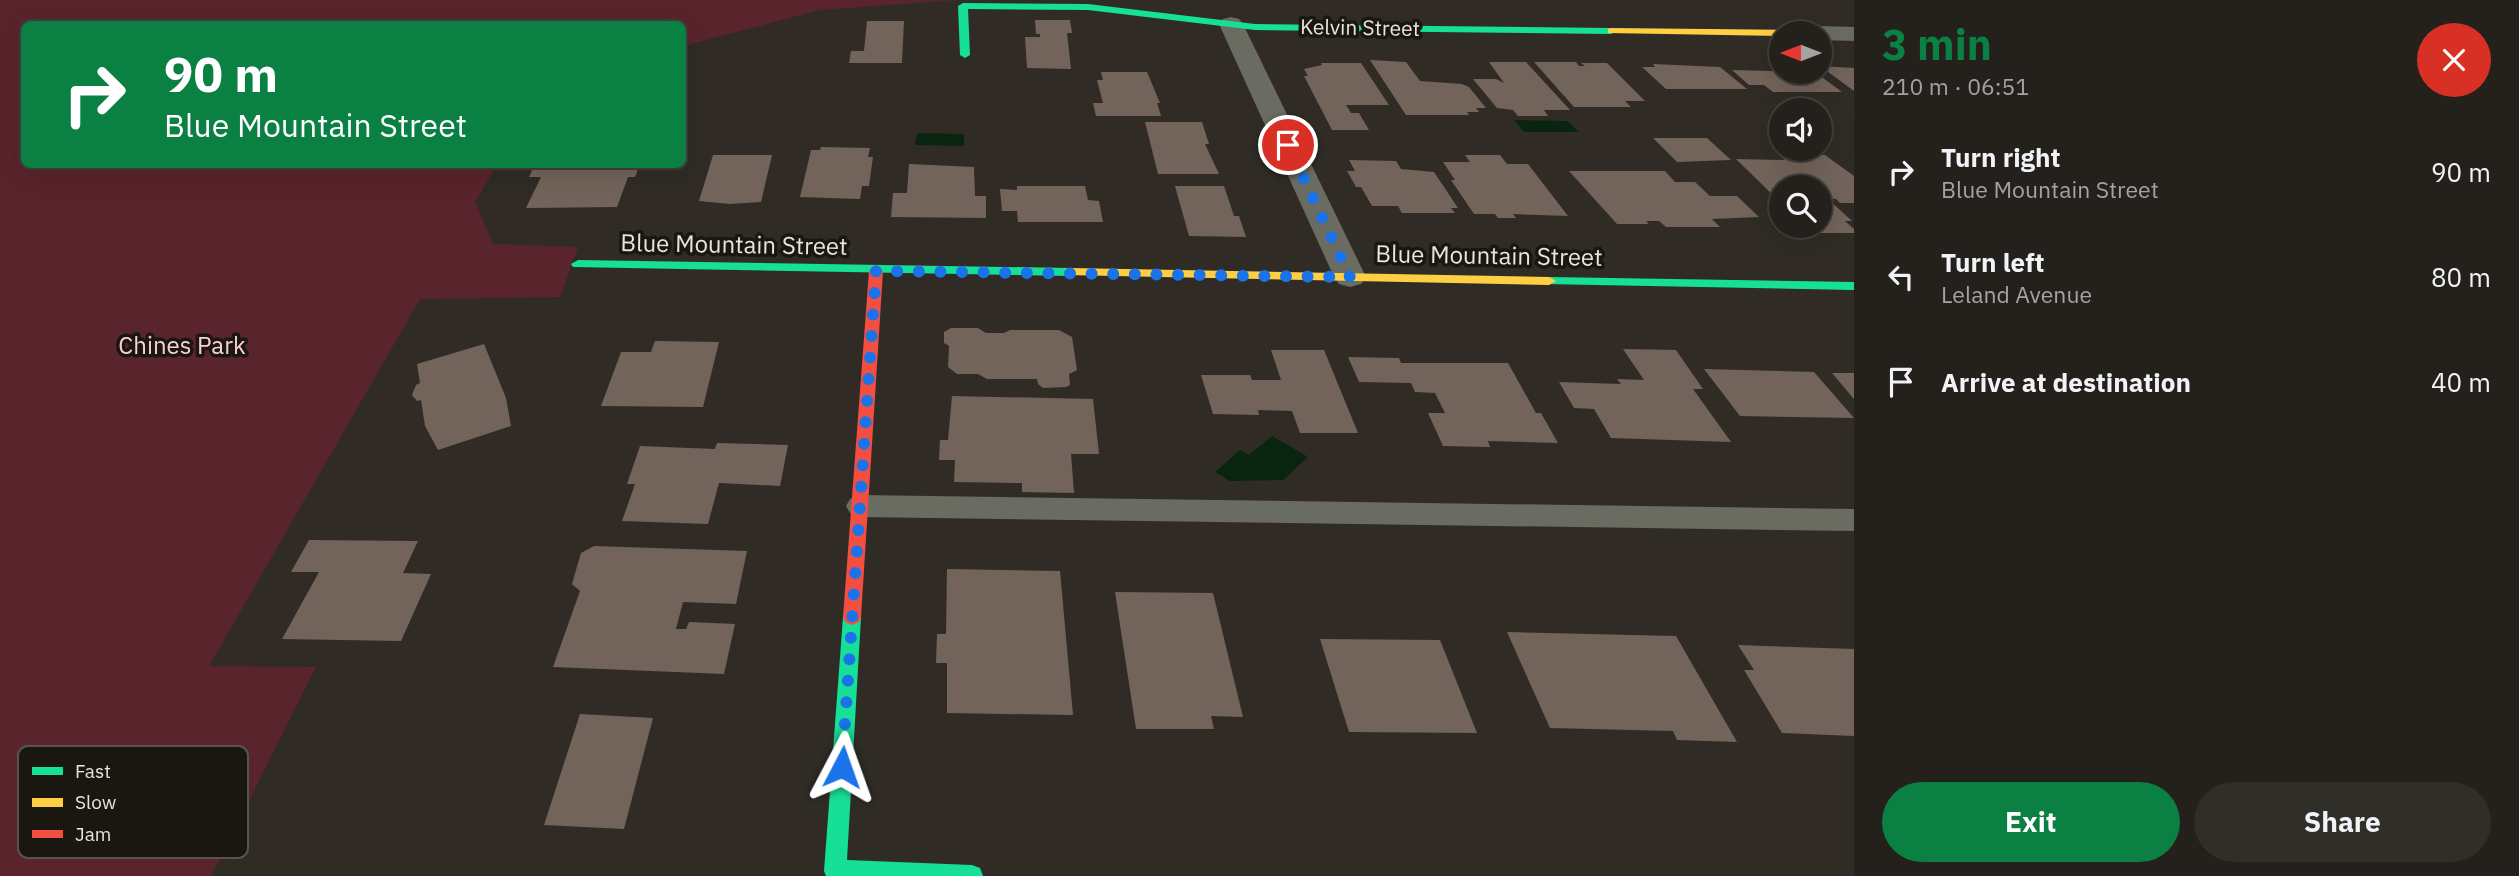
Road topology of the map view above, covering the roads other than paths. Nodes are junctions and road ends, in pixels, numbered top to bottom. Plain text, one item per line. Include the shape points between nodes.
1 (1231, 24) junction
2 (1769, 33) edge
3 (1832, 33) edge
4 (1854, 34) edge
5 (965, 55) dead end
6 (578, 264) dead end
7 (876, 271) junction
8 (1350, 277) junction
9 (1854, 286) edge
10 (860, 506) junction
11 (1854, 520) edge
12 (972, 876) edge

1 - 2 street, Kelvin Street
1 - 5 street, Kelvin Street via 1079,6 963,6
1 - 8 street
3 - 4 street
6 - 7 street, Blue Mountain Street
7 - 8 street, Blue Mountain Street
7 - 10 street
8 - 9 street, Blue Mountain Street
10 - 11 lane
10 - 12 street via 835,871

